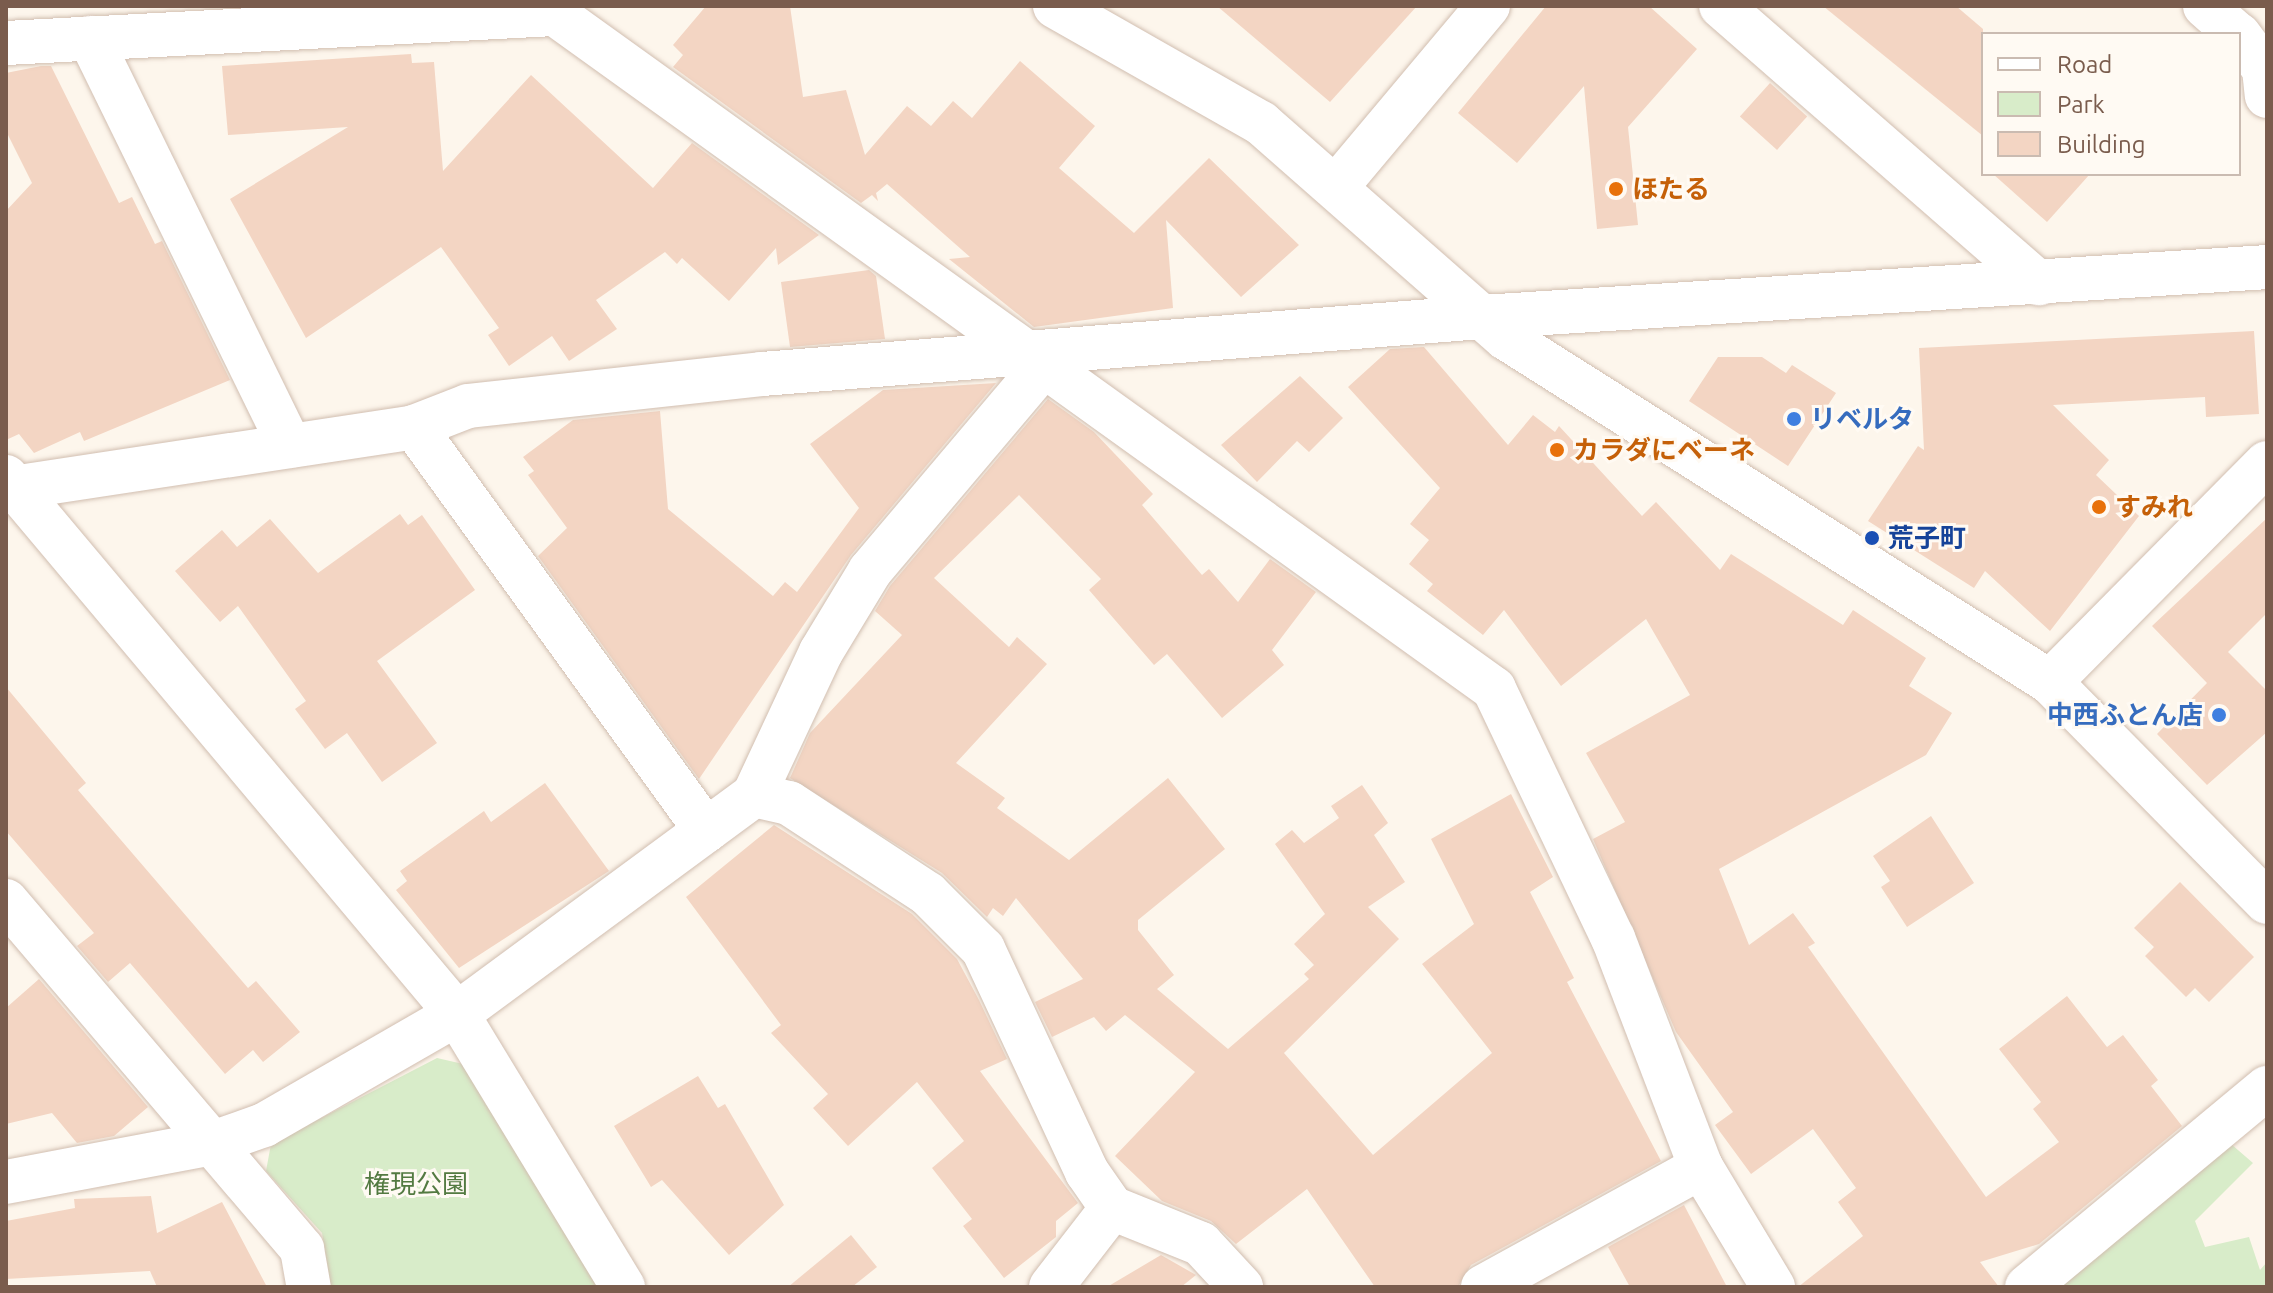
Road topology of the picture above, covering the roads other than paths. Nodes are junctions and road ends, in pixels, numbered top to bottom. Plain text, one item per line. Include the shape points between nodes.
1 (1055, 6) edge
2 (1721, 6) edge
3 (2205, 6) edge
4 (1485, 7) edge
5 (549, 10) edge
6 (2235, 32) edge
7 (90, 38) junction
8 (2241, 39) edge
9 (6, 43) edge
10 (2267, 96) edge
11 (1337, 186) junction
12 (2267, 267) edge
13 (2039, 283) junction
14 (1482, 317) junction
15 (1037, 358) junction
16 (414, 427) junction
17 (290, 446) junction
18 (2267, 463) edge
19 (9, 484) edge
20 (2050, 682) junction
21 (754, 795) junction
22 (706, 831) junction
23 (6, 901) edge
24 (2267, 902) edge
25 (457, 1014) junction
26 (2267, 1088) edge
27 (213, 1143) junction
28 (1701, 1167) junction
29 (6, 1182) edge
30 (1112, 1208) junction
31 (309, 1287) edge
32 (623, 1287) edge
33 (1051, 1287) edge
34 (1241, 1287) edge
35 (1483, 1287) edge
36 (1773, 1287) edge
37 (2027, 1287) edge

1 - 11 street via 1261,123
2 - 13 street
3 - 6 street
4 - 11 street
5 - 7 street
5 - 15 street
7 - 9 street
7 - 17 street
8 - 10 street via 2264,69
11 - 14 street
12 - 13 street
13 - 14 street
14 - 15 street
14 - 20 street
15 - 16 street via 468,406
15 - 21 street via 870,571 821,652
15 - 28 street via 1494,689 1613,938
16 - 17 street
16 - 22 street
17 - 19 street
18 - 20 street
19 - 25 street
20 - 24 street
21 - 22 street
21 - 30 street via 789,803 928,894 983,949 1087,1172
22 - 25 street
23 - 27 street
25 - 27 street via 264,1125
25 - 32 street
26 - 37 street
27 - 29 street
27 - 31 street via 302,1249
28 - 35 street
28 - 36 street
30 - 33 street
30 - 34 street via 1201,1244

